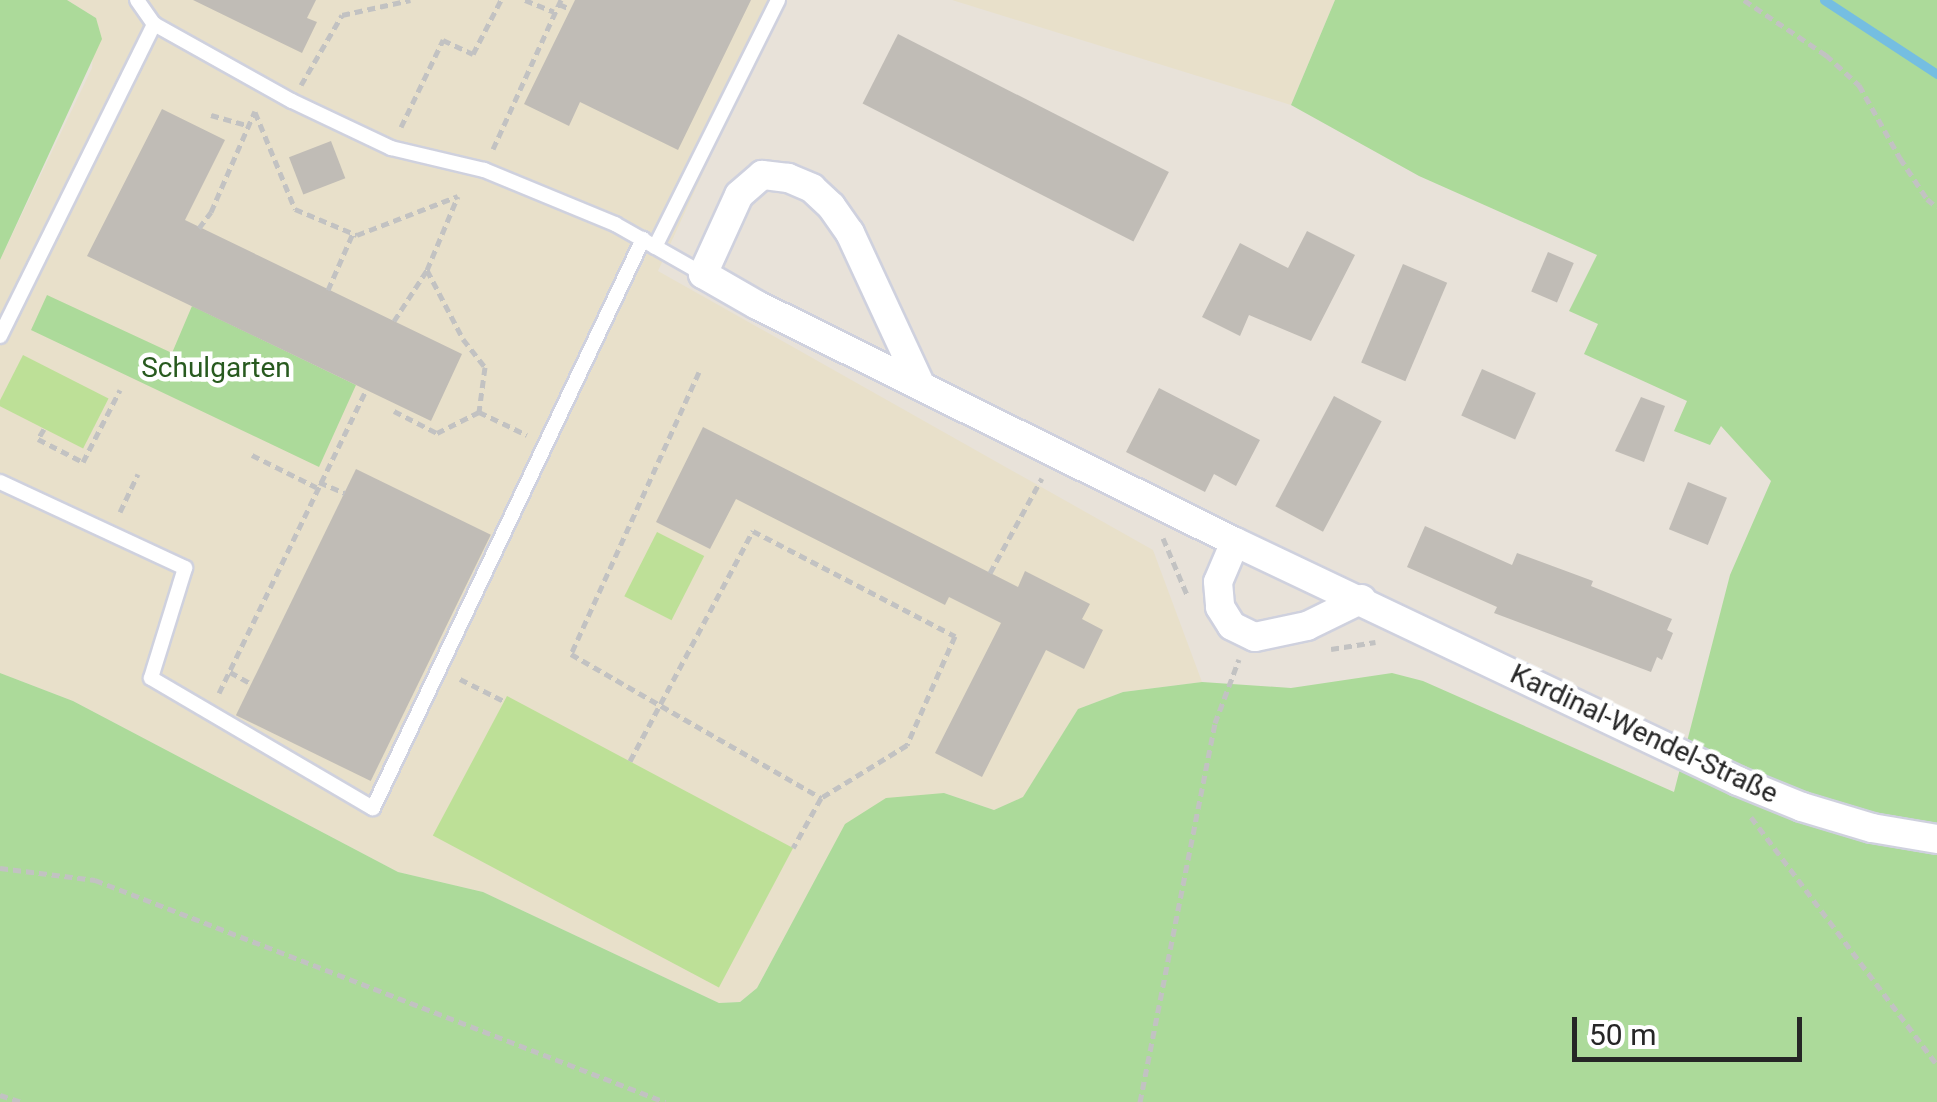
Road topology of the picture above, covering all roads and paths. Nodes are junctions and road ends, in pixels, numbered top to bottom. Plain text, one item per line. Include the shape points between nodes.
1 (136, 0) edge
2 (410, 0) edge
3 (501, 0) edge
4 (525, 0) edge
5 (778, 0) edge
6 (1744, 0) edge
7 (560, 2) edge
8 (570, 9) dead end
9 (555, 12) junction
10 (154, 24) junction
11 (266, 85) junction
12 (292, 100) junction
13 (254, 112) junction
14 (211, 115) dead end
15 (250, 126) junction
16 (391, 148) junction
17 (478, 168) junction
18 (458, 196) junction
19 (1937, 207) edge
20 (200, 228) dead end
21 (353, 234) junction
22 (649, 244) junction
23 (427, 270) junction
24 (704, 274) junction
25 (328, 290) dead end
26 (394, 321) dead end
27 (0, 336) edge
28 (699, 372) dead end
29 (921, 386) junction
30 (120, 390) dead end
31 (366, 390) dead end
32 (394, 411) dead end
33 (478, 412) junction
34 (44, 429) dead end
35 (546, 444) junction
36 (252, 455) dead end
37 (138, 474) dead end
38 (1044, 476) dead end
39 (0, 482) edge
40 (318, 485) junction
41 (345, 494) dead end
42 (109, 533) junction
43 (1235, 542) junction
44 (990, 573) dead end
45 (1362, 600) junction
46 (1255, 637) junction
47 (439, 668) junction
48 (230, 672) junction
49 (250, 683) dead end
50 (504, 701) dead end
51 (661, 706) junction
52 (210, 712) junction
53 (630, 761) dead end
54 (1738, 781) junction
55 (821, 798) junction
56 (1937, 838) edge
57 (792, 848) dead end
58 (0, 868) edge
59 (1937, 1065) edge
60 (0, 1094) edge
61 (22, 1102) edge
62 (665, 1102) edge
63 (1140, 1102) edge

1 - 10 lane
2 - 12 path via 342,15
3 - 16 path via 473,54 443,40
4 - 9 path
5 - 22 lane
6 - 19 path via 1859,85
7 - 8 path
7 - 9 path
9 - 17 path
10 - 11 lane
10 - 27 lane
11 - 12 lane
11 - 13 path
12 - 16 lane
13 - 15 path
13 - 21 path via 295,209
14 - 15 path
15 - 20 path
16 - 17 lane
17 - 18 path
17 - 22 lane
18 - 21 path
18 - 23 path
21 - 25 path
22 - 24 lane
22 - 35 lane
23 - 26 path
23 - 33 path via 485,368
24 - 29 street, Kardinal-Wendel-Straße
24 - 29 street via 739,195 762,175 812,188 850,234
28 - 51 path via 571,654
29 - 43 street, Kardinal-Wendel-Straße
30 - 34 path via 83,462 38,439
31 - 40 path
32 - 33 path via 436,433
33 - 35 path
35 - 47 lane
36 - 40 path
37 - 42 path
38 - 44 path
39 - 42 lane
40 - 41 path
40 - 48 path
42 - 52 lane via 185,568 151,678
43 - 45 street, Kardinal-Wendel-Straße
43 - 46 street via 1218,582 1220,607 1232,626
45 - 46 street via 1308,626
45 - 54 street, Kardinal-Wendel-Straße
46 - 63 path via 1236,663 1215,724
47 - 50 path
47 - 52 lane via 374,808
48 - 49 path
48 - 52 path
51 - 53 path
51 - 55 path
51 - 55 path via 754,531 954,636 907,745
54 - 56 street, Kardinal-Wendel-Straße via 1872,828
54 - 59 path via 1733,794
55 - 57 path
58 - 62 path via 95,880
60 - 61 path

